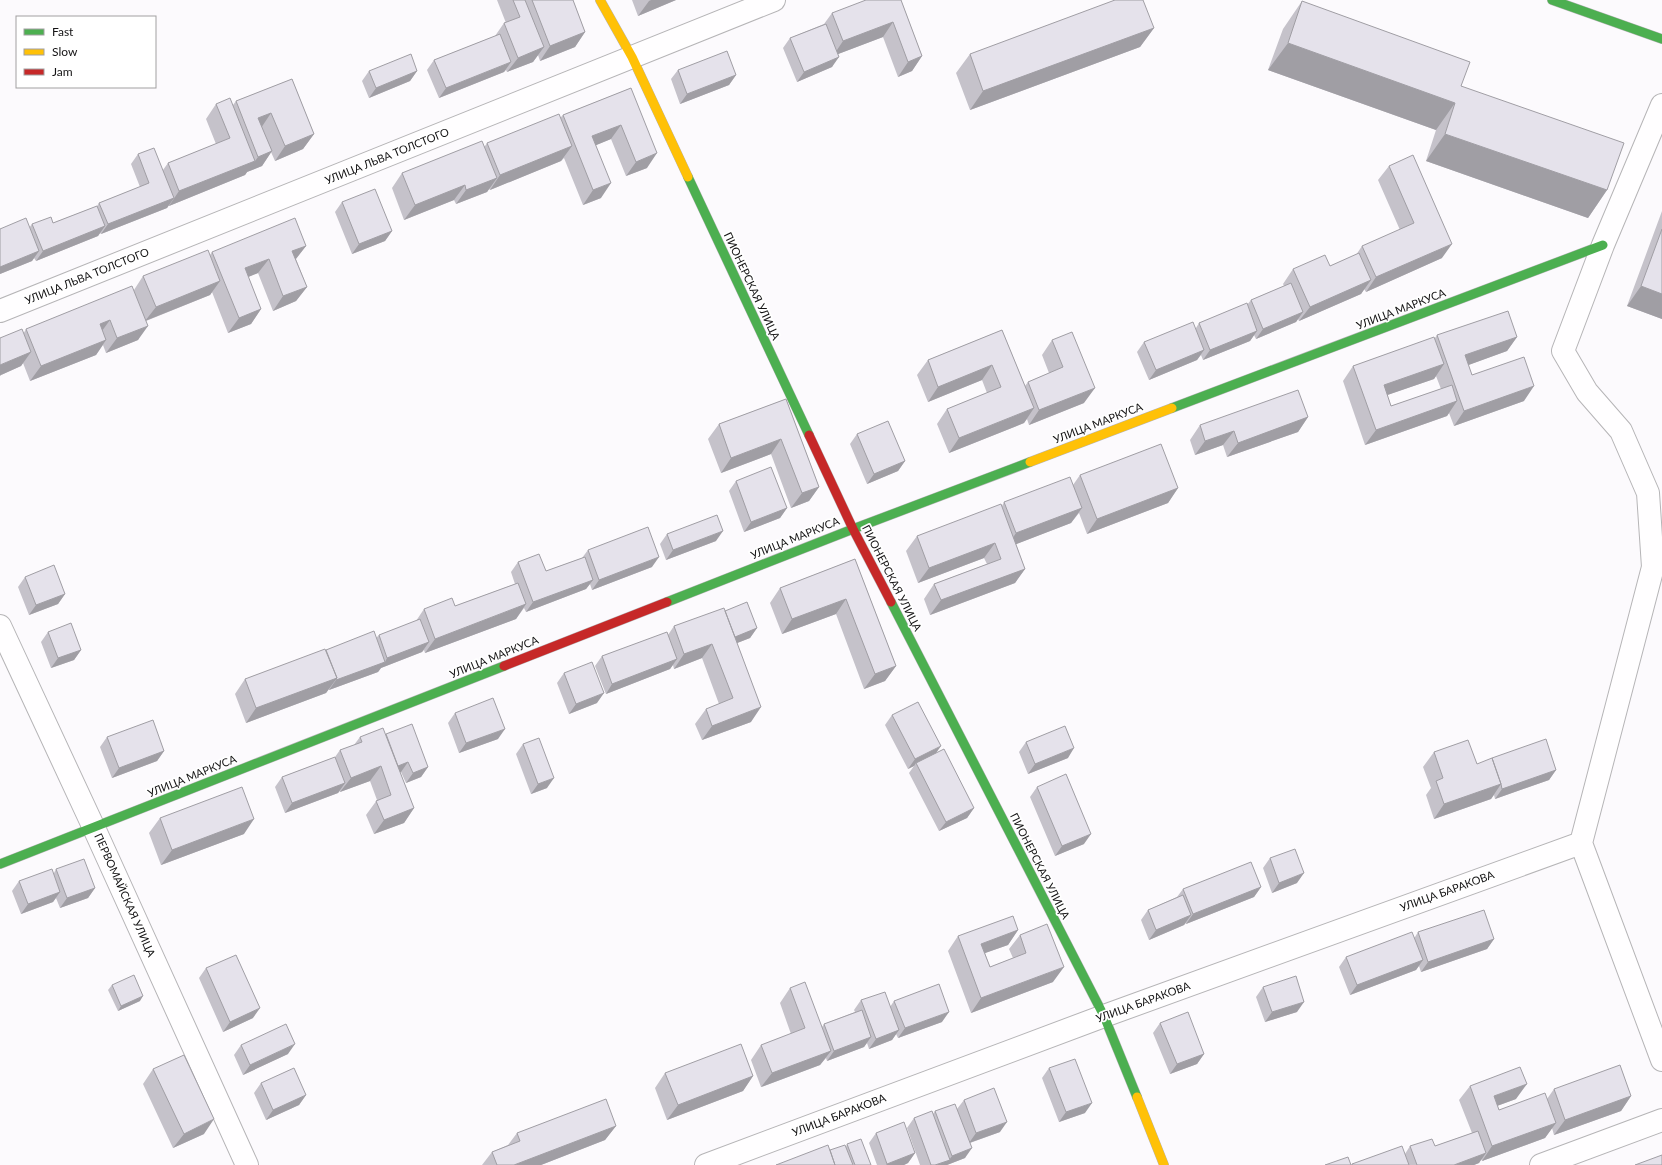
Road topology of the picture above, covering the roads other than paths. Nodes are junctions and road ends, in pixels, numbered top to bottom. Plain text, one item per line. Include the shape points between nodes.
1 (600, 0) edge
2 (774, 0) edge
3 (1552, 0) edge
4 (1662, 39) edge
5 (632, 57) junction
6 (1662, 105) edge
7 (1603, 245) junction
8 (0, 311) edge
9 (853, 528) junction
10 (0, 626) edge
11 (94, 828) junction
12 (1581, 843) junction
13 (0, 864) edge
14 (1104, 1016) junction
15 (1662, 1060) edge
16 (1662, 1120) edge
17 (247, 1165) edge
18 (706, 1165) edge
19 (1164, 1165) edge
20 (1541, 1165) edge

1 - 5 street, ПИОНЕРСКАЯ УЛИЦА
2 - 5 street, УЛИЦА ЛЬВА ТОЛСТОГО
3 - 4 street
5 - 8 street, УЛИЦА ЛЬВА ТОЛСТОГО
5 - 9 street, ПИОНЕРСКАЯ УЛИЦА
6 - 7 street
7 - 9 street, УЛИЦА МАРКУСА
7 - 12 street via 1563,351 1587,392 1621,431 1648,493 1653,567
9 - 11 street, УЛИЦА МАРКУСА
9 - 14 street, ПИОНЕРСКАЯ УЛИЦА
10 - 11 street, ПЕРВОМАЙСКАЯ УЛИЦА
11 - 13 street, УЛИЦА МАРКУСА
11 - 17 street, ПЕРВОМАЙСКАЯ УЛИЦА
12 - 14 street, УЛИЦА БАРАКОВА
12 - 15 street
14 - 18 street, УЛИЦА БАРАКОВА
14 - 19 street, ПИОНЕРСКАЯ УЛИЦА
16 - 20 street

